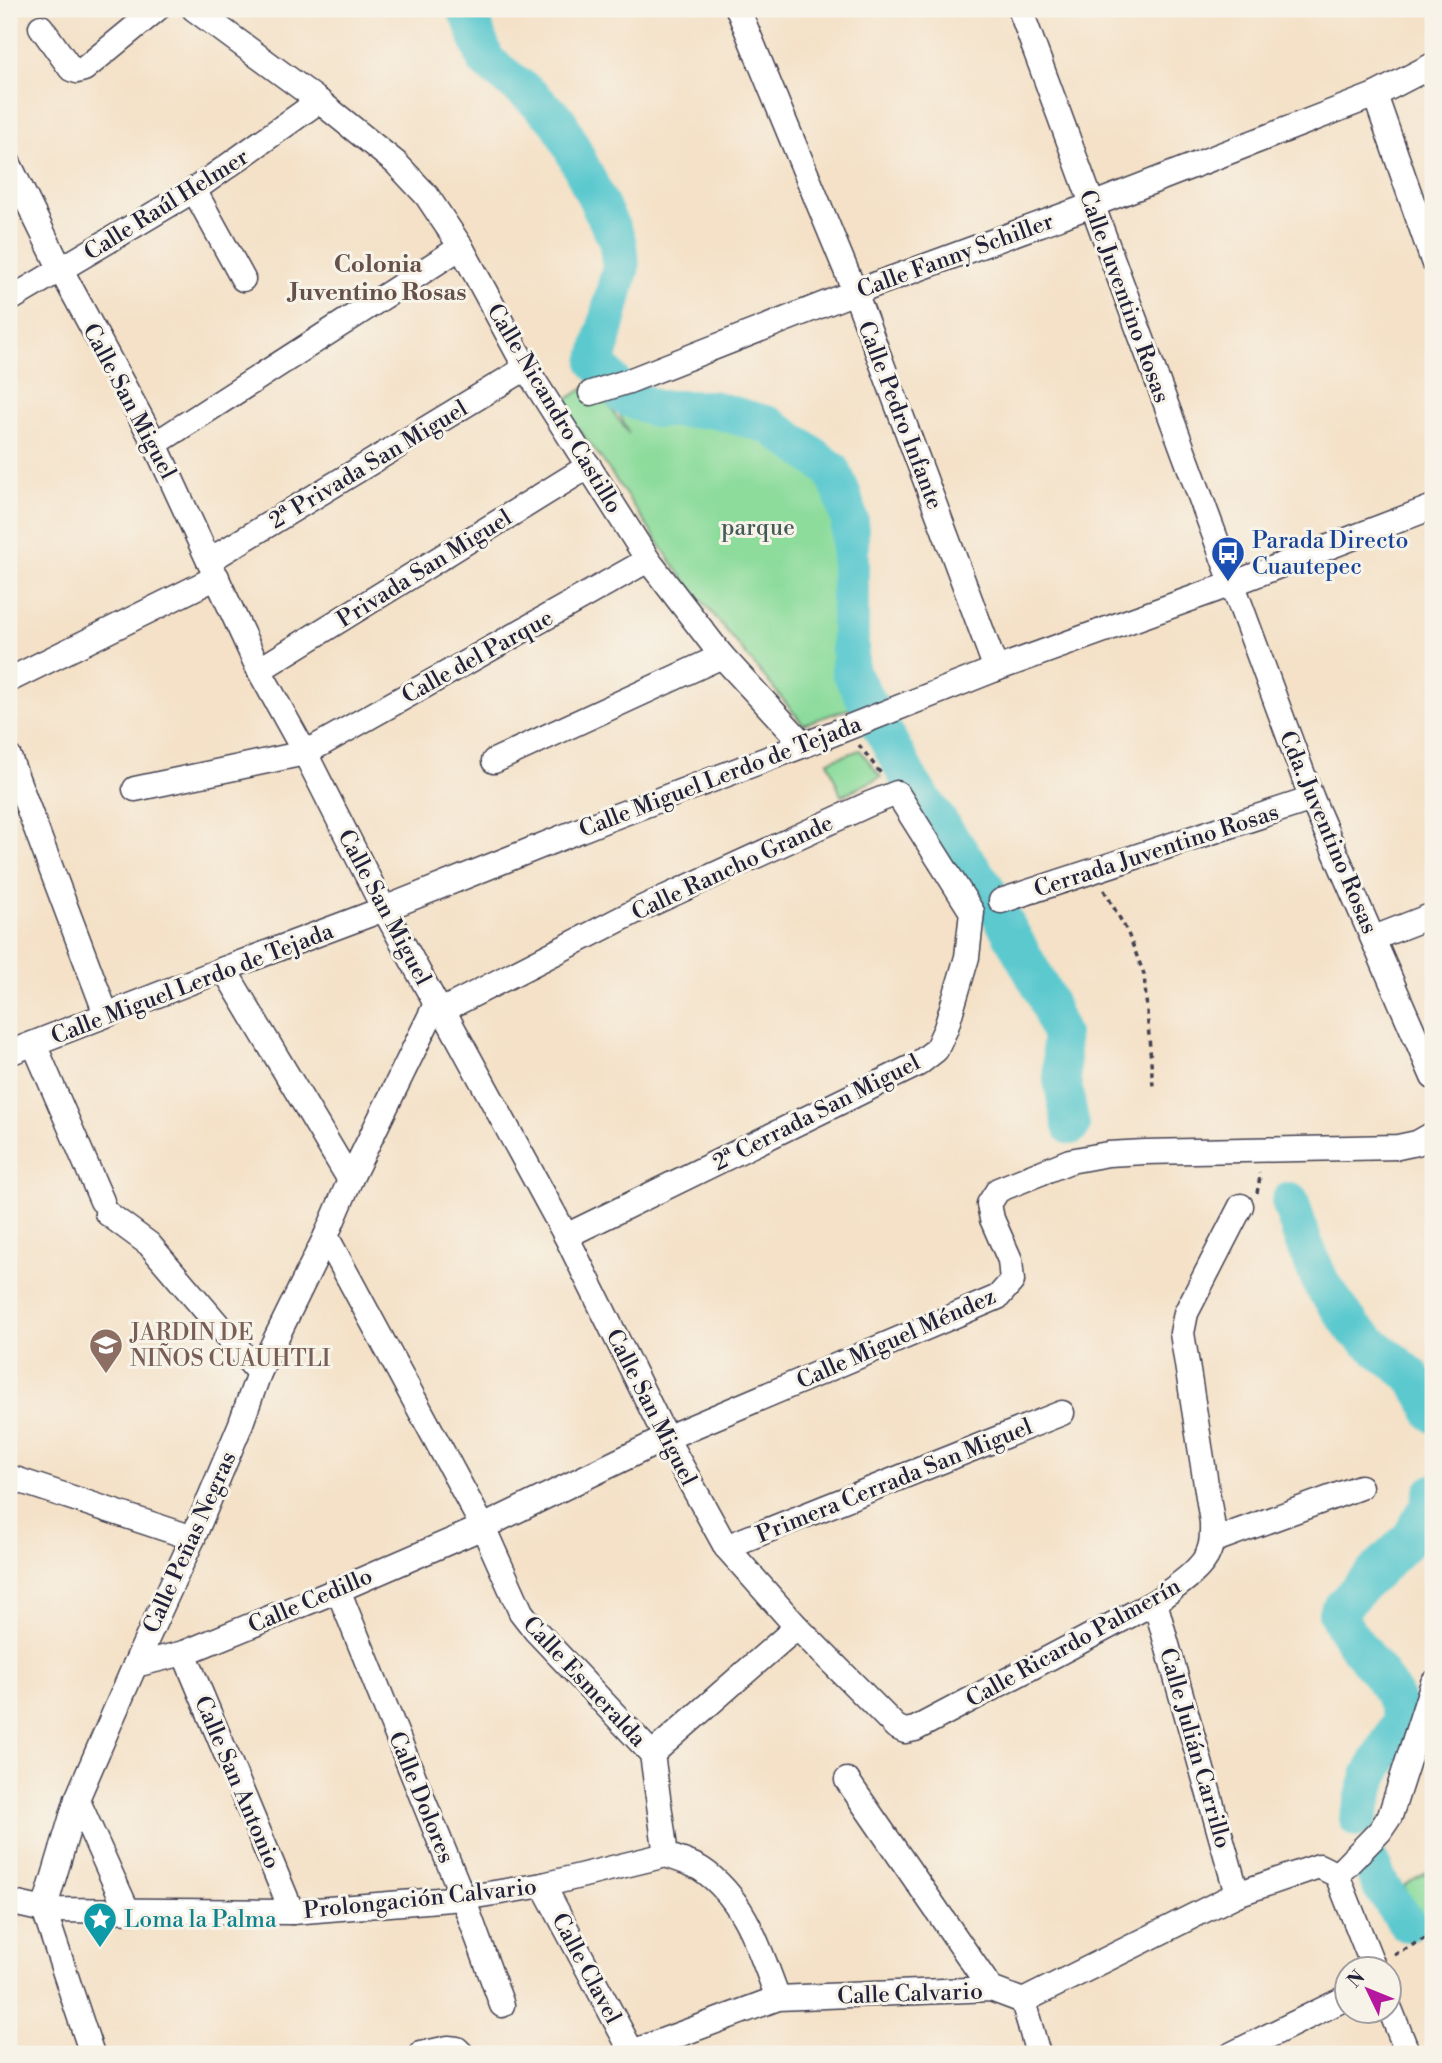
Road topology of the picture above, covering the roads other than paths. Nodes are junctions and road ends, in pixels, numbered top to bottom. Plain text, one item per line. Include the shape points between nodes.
1 (157, 9) edge
2 (194, 9) edge
3 (738, 9) edge
4 (1025, 12) edge
5 (41, 27) dead end
6 (1433, 65) edge
7 (1375, 95) junction
8 (319, 102) junction
9 (9, 164) edge
10 (194, 190) junction
11 (1092, 205) junction
12 (461, 247) junction
13 (1433, 261) edge
14 (61, 270) junction
15 (243, 279) dead end
16 (855, 292) junction
17 (9, 300) edge
18 (526, 368) junction
19 (611, 387) dead end
20 (155, 444) junction
21 (589, 466) junction
22 (1433, 508) edge
23 (648, 560) junction
24 (213, 569) junction
25 (1232, 584) junction
26 (722, 656) junction
27 (996, 668) junction
28 (259, 670) junction
29 (9, 680) edge
30 (812, 741) junction
31 (305, 753) junction
32 (9, 757) edge
33 (494, 761) dead end
34 (135, 789) dead end
35 (1312, 799) junction
36 (1001, 901) dead end
37 (384, 909) junction
38 (972, 912) joint
39 (1433, 915) edge
40 (1374, 938) junction
41 (224, 969) junction
42 (440, 1007) junction
43 (106, 1014) junction
44 (34, 1044) junction
45 (9, 1053) edge
46 (1433, 1077) edge
47 (1433, 1134) edge
48 (350, 1180) junction
49 (1241, 1206) road end
50 (326, 1236) junction
51 (566, 1236) junction
52 (259, 1373) junction
53 (1062, 1413) dead end
54 (666, 1438) junction
55 (9, 1477) edge
56 (1360, 1486) dead end
57 (483, 1527) junction
58 (193, 1538) junction
59 (1212, 1541) junction
60 (726, 1547) junction
61 (338, 1590) junction
62 (1155, 1602) junction
63 (797, 1627) junction
64 (184, 1653) junction
65 (135, 1665) junction
66 (1433, 1683) edge
67 (905, 1731) joint
68 (652, 1754) junction
69 (847, 1780) dead end
70 (77, 1799) junction
71 (666, 1855) junction
72 (1343, 1869) junction
73 (543, 1885) junction
74 (1237, 1894) junction
75 (463, 1898) junction
76 (9, 1902) edge
77 (44, 1910) junction
78 (127, 1910) junction
79 (292, 1912) junction
80 (1369, 1954) edge
81 (992, 1989) junction
82 (778, 1998) junction
83 (1023, 2001) junction
84 (1334, 2004) edge
85 (502, 2005) dead end
86 (1396, 2024) edge
87 (1030, 2048) edge
88 (455, 2051) edge
89 (629, 2053) edge
90 (92, 2054) edge
91 (421, 2054) edge
92 (1232, 2054) edge
93 (1408, 2054) edge

1 - 5 street via 77,71
2 - 8 street, Calle Nicandro Castillo
3 - 16 street, Calle Pedro Infante
4 - 11 street, Calle Juventino Rosas
6 - 7 street, Calle Fanny Schiller
7 - 11 street, Calle Fanny Schiller
7 - 13 street
8 - 10 street, Calle Raúl Helmer
8 - 12 street, Calle Nicandro Castillo via 396,163 427,196
9 - 14 street, Calle San Miguel
10 - 14 street, Calle Raúl Helmer
10 - 15 street
11 - 16 street, Calle Fanny Schiller
11 - 25 street, Calle Juventino Rosas
12 - 18 street, Calle Nicandro Castillo
12 - 20 street
14 - 17 street, Calle Raúl Helmer
14 - 20 street, Calle San Miguel
16 - 19 street, Calle Fanny Schiller
16 - 27 street, Calle Pedro Infante
18 - 21 street, Calle Nicandro Castillo
18 - 24 street, 2ª Privada San Miguel
20 - 24 street, Calle San Miguel
21 - 23 street, Calle Nicandro Castillo
21 - 28 street, Privada San Miguel
22 - 25 street, Calle Miguel Lerdo de Tejada
23 - 26 street, Calle Nicandro Castillo
23 - 31 street, Calle del Parque
24 - 28 street, Calle San Miguel
24 - 29 street, 2ª Privada San Miguel
25 - 27 street, Calle Miguel Lerdo de Tejada
25 - 35 street, Cda. Juventino Rosas
26 - 30 street, Calle Nicandro Castillo
26 - 33 street
27 - 30 street, Calle Miguel Lerdo de Tejada
28 - 31 street, Calle San Miguel
30 - 37 street, Calle Miguel Lerdo de Tejada
31 - 34 street, Calle del Parque
31 - 37 street, Calle San Miguel
32 - 43 street
35 - 36 street, Cerrada Juventino Rosas
35 - 40 street, Cda. Juventino Rosas
37 - 41 street, Calle Miguel Lerdo de Tejada
37 - 42 street, Calle San Miguel
38 - 42 street, Calle Rancho Grande via 897,793 640,909
38 - 51 street, 2ª Cerrada San Miguel via 967,957 936,1050 918,1064
39 - 40 street
40 - 46 street, Cda. Juventino Rosas
41 - 43 street, Calle Miguel Lerdo de Tejada
41 - 48 street
42 - 48 street, Calle Peñas Negras
42 - 51 street, Calle San Miguel
43 - 44 street, Calle Miguel Lerdo de Tejada
44 - 45 street, Calle Miguel Lerdo de Tejada
44 - 52 street via 104,1207 149,1244
47 - 54 street, Calle Miguel Méndez via 1398,1147 1108,1154 1070,1161 998,1190 989,1204 1010,1260 1012,1281 998,1297
48 - 50 street, Calle Peñas Negras
49 - 59 street via 1182,1324
50 - 52 street, Calle Peñas Negras
50 - 57 street, Calle Esmeralda
51 - 54 street, Calle San Miguel
52 - 58 street, Calle Peñas Negras
53 - 60 street, Primera Cerrada San Miguel
54 - 57 street, Calle Cedillo
54 - 60 street, Calle San Miguel
55 - 58 street
56 - 59 street
57 - 61 street, Calle Cedillo
57 - 68 street, Calle Esmeralda via 521,1612
58 - 65 street, Calle Peñas Negras
59 - 62 street, Calle Ricardo Palmerín via 1208,1555 1188,1578
60 - 63 street, Calle San Miguel
61 - 64 street, Calle Cedillo
61 - 75 street, Calle Dolores
62 - 67 street, Calle Ricardo Palmerín
62 - 74 street, Calle Julián Carrillo
63 - 67 street, Calle San Miguel
63 - 68 street
64 - 65 street, Calle Cedillo
64 - 79 street, Calle San Antonio
65 - 70 street, Calle Peñas Negras
66 - 72 street via 1390,1816
68 - 71 street, Calle Esmeralda
69 - 81 street
70 - 77 street, Calle Peñas Negras
70 - 78 street
71 - 73 street, Prolongación Calvario
71 - 82 street via 699,1868 736,1903 750,1926
72 - 74 street via 1319,1866
72 - 80 street
73 - 75 street, Prolongación Calvario
73 - 89 street, Calle Clavel
74 - 83 street
75 - 79 street, Prolongación Calvario
75 - 85 street, Calle Dolores
76 - 77 street, Prolongación Calvario
77 - 78 street, Prolongación Calvario
77 - 90 street
78 - 79 street, Prolongación Calvario
81 - 82 street, Calle Calvario
81 - 83 street, Calle Calvario
82 - 89 street, Calle Calvario
83 - 87 street
84 - 92 street
86 - 93 street
88 - 91 street

